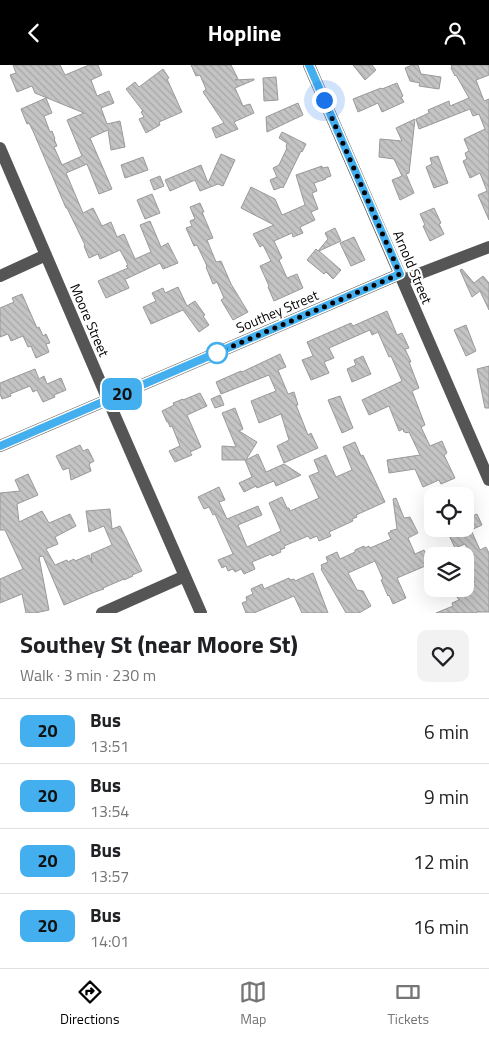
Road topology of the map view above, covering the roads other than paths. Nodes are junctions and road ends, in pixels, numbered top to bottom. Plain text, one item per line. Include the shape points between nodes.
1 (310, 65) edge
2 (0, 148) edge
3 (489, 247) edge
4 (46, 255) junction
5 (0, 276) edge
6 (401, 277) junction
7 (108, 400) junction
8 (0, 447) edge
9 (489, 480) edge
10 (185, 576) junction
11 (102, 613) edge
12 (201, 613) edge

1 - 6 street, Arnold Street
2 - 4 street, Moore Street
3 - 6 street, Southey Street
4 - 5 street
4 - 7 street, Moore Street
6 - 7 street, Southey Street
6 - 9 street, Arnold Street
7 - 8 street, Southey Street
7 - 10 street, Moore Street
10 - 11 street
10 - 12 street, Moore Street

